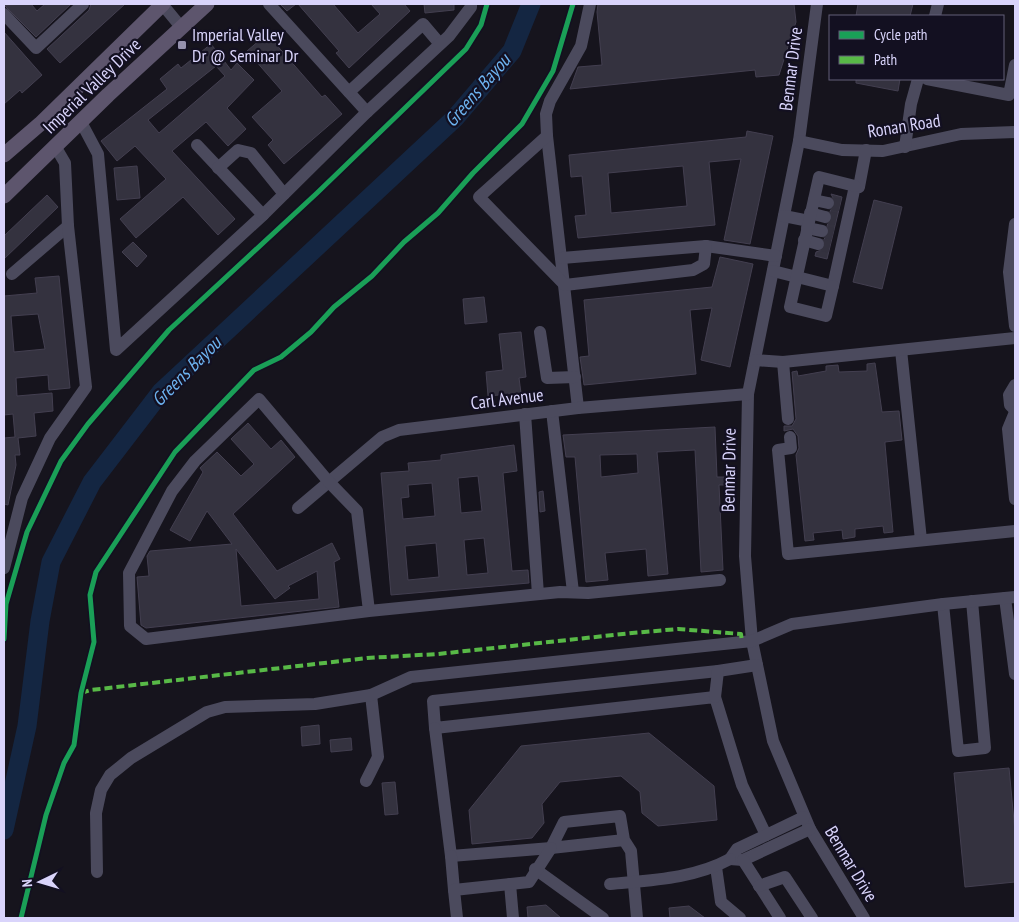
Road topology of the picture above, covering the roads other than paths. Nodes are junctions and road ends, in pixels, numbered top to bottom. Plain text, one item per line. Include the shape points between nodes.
1 (83, 4) edge
2 (162, 4) edge
3 (207, 4) edge
4 (269, 4) edge
5 (470, 4) edge
6 (590, 4) edge
7 (817, 4) edge
8 (4, 14) edge
9 (181, 27) junction
10 (440, 44) junction
11 (1015, 65) edge
12 (918, 80) edge
13 (932, 80) edge
14 (348, 92) junction
15 (367, 112) junction
16 (81, 122) junction
17 (40, 124) junction
18 (1015, 132) edge
19 (547, 136) junction
20 (799, 141) junction
21 (197, 145) dead end
22 (55, 146) junction
23 (905, 146) junction
24 (866, 150) junction
25 (4, 155) edge
26 (218, 168) junction
27 (855, 186) junction
28 (284, 194) junction
29 (4, 196) edge
30 (814, 200) junction
31 (840, 205) junction
32 (262, 215) junction
33 (784, 216) junction
34 (836, 219) junction
35 (1015, 224) edge
36 (68, 226) junction
37 (808, 226) junction
38 (833, 234) junction
39 (706, 246) junction
40 (830, 247) junction
41 (776, 256) junction
42 (562, 258) junction
43 (773, 271) junction
44 (12, 274) dead end
45 (796, 277) junction
46 (565, 285) junction
47 (833, 286) junction
48 (1015, 326) edge
49 (540, 332) dead end
50 (1015, 338) edge
51 (901, 350) junction
52 (755, 360) junction
53 (783, 362) junction
54 (575, 376) junction
55 (1015, 385) edge
56 (748, 394) junction
57 (578, 408) junction
58 (552, 411) junction
59 (1015, 411) edge
60 (524, 414) junction
61 (788, 419) dead end
62 (790, 437) dead end
63 (328, 481) junction
64 (1015, 499) edge
65 (298, 508) dead end
66 (1015, 531) edge
67 (921, 540) junction
68 (4, 568) edge
69 (720, 580) dead end
70 (573, 592) junction
71 (538, 594) junction
72 (1010, 597) edge
73 (972, 601) junction
74 (943, 604) junction
75 (369, 611) junction
76 (752, 641) junction
77 (756, 665) junction
78 (718, 671) junction
79 (1015, 674) edge
80 (371, 695) junction
81 (715, 697) junction
82 (435, 728) junction
83 (366, 781) dead end
84 (807, 823) junction
85 (766, 835) junction
86 (624, 840) junction
87 (551, 848) junction
88 (451, 856) junction
89 (737, 860) junction
90 (716, 867) junction
91 (535, 869) junction
92 (97, 872) dead end
93 (633, 881) junction
94 (510, 884) junction
95 (610, 884) dead end
96 (759, 886) junction
97 (454, 890) junction
98 (457, 918) edge
99 (513, 918) edge
100 (603, 918) edge
101 (637, 918) edge
102 (740, 918) edge
103 (780, 918) edge
104 (812, 918) edge
105 (864, 918) edge

1 - 8 street via 36,48
2 - 9 street
2 - 17 main road, Imperial Valley Drive
3 - 9 main road, Imperial Valley Drive
4 - 14 street
5 - 10 street via 471,7
6 - 19 street via 581,46 550,101 546,114
7 - 20 street, Benmar Drive
9 - 16 main road, Imperial Valley Drive
10 - 14 street via 422,24
10 - 15 street
11 - 13 street via 1009,95
12 - 23 street
14 - 15 street
15 - 28 street
16 - 22 main road, Imperial Valley Drive
16 - 32 street via 98,154 116,350
17 - 22 main road
17 - 25 main road, Imperial Valley Drive
18 - 23 street, Ronan Road via 961,134
19 - 42 street
19 - 46 street via 479,197
20 - 24 street, Ronan Road via 842,150
20 - 33 street, Benmar Drive
21 - 26 street
22 - 29 main road, Imperial Valley Drive
22 - 36 street via 65,163
23 - 24 street, Ronan Road via 883,151
24 - 27 street via 859,187
26 - 28 street via 238,150 244,150 251,153
26 - 32 street
27 - 30 street via 819,177
27 - 31 street
28 - 32 street
30 - 31 street
30 - 37 street
31 - 34 street
33 - 37 street
33 - 41 street, Benmar Drive
34 - 37 street
34 - 38 street
35 - 48 street via 1009,272
36 - 44 street
36 - 68 street via 86,388 50,438 22,498
37 - 38 street
37 - 40 street
37 - 45 street
38 - 40 street
39 - 41 street
39 - 42 street
39 - 46 street via 704,264 694,270
40 - 47 street
41 - 43 street, Benmar Drive
42 - 46 street
43 - 45 street
43 - 52 street, Benmar Drive
45 - 47 street
45 - 47 street via 790,307 826,316
46 - 54 street
49 - 54 street via 547,378
50 - 51 street
51 - 53 street
51 - 67 street
52 - 53 street
52 - 56 street, Benmar Drive
53 - 61 street
54 - 57 street
55 - 59 street via 1009,395 1010,405
56 - 57 street, Carl Avenue
56 - 76 street, Benmar Drive via 745,556
57 - 58 street, Carl Avenue
58 - 60 street, Carl Avenue
58 - 70 street
59 - 64 street via 1008,429
60 - 63 street, Carl Avenue via 399,430 382,437
60 - 71 street
62 - 67 street via 791,448 778,450 788,554
63 - 65 street, Carl Avenue
63 - 75 street via 357,511
63 - 75 street via 259,399 195,460 172,491 129,573 130,626 146,639
66 - 67 street
69 - 70 street
70 - 71 street
71 - 75 street
72 - 73 street
72 - 79 street
73 - 74 street
73 - 74 street via 985,748 958,751
74 - 76 street via 792,624
76 - 77 street, Benmar Drive
76 - 80 street via 410,677
77 - 78 street
77 - 84 street, Benmar Drive via 773,741
78 - 81 street
78 - 82 street via 433,701
80 - 83 street via 378,757
80 - 92 street via 315,704 225,707 206,712 131,758 110,775 101,790 96,812
81 - 82 street
81 - 85 street via 742,784
82 - 88 street
84 - 85 street
84 - 89 street
84 - 105 street, Benmar Drive
85 - 89 street via 737,849
86 - 87 street
86 - 87 street via 620,816 564,822
86 - 93 street via 631,851
87 - 88 street
87 - 91 street
88 - 97 street
89 - 90 street
89 - 96 street
90 - 93 street via 688,876
90 - 102 street via 721,902
91 - 94 street via 529,882
91 - 100 street
93 - 95 street
93 - 101 street
94 - 97 street
94 - 99 street
96 - 103 street
96 - 104 street via 785,877
97 - 98 street

